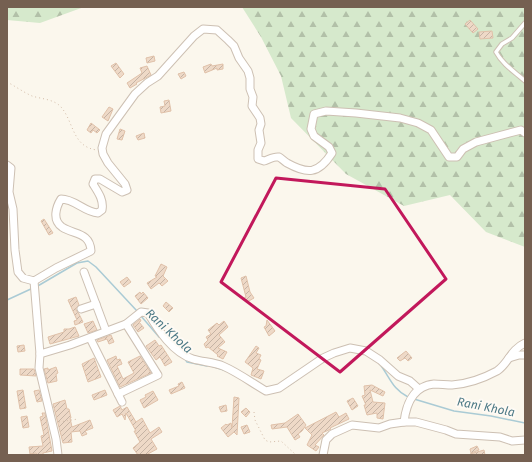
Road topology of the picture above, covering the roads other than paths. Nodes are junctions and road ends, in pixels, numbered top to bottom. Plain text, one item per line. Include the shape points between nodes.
1 (525, 23) edge
2 (525, 81) edge
3 (525, 133) edge
4 (7, 165) edge
5 (84, 272) dead end
6 (35, 286) junction
7 (96, 304) junction
8 (81, 309) dead end
9 (126, 324) junction
10 (106, 331) junction
11 (90, 338) junction
12 (525, 343) edge
13 (40, 354) junction
14 (525, 355) edge
15 (510, 358) junction
16 (419, 389) junction
17 (118, 394) junction
18 (122, 402) dead end
19 (404, 422) junction
20 (525, 440) edge
21 (58, 455) edge
22 (323, 455) edge

1 - 2 lane via 496,52 511,70
3 - 6 street via 521,130 476,142 463,149 457,157 449,157 431,130 418,124 400,118 326,111 314,114 311,129 314,136 329,147 332,153 326,162 313,171 304,171 279,157 264,161 258,159 261,124 252,106 253,97 248,71 228,40 217,30 203,29 158,76 135,94 106,134 103,151 108,163 127,190 122,192 100,179 95,179 93,184 103,205 98,213 92,213 67,199 61,198 56,206 55,216 61,226 86,238 91,245 91,251 56,268
4 - 6 street via 11,168 9,192 13,208 18,272
5 - 7 street
6 - 13 street
7 - 8 street
7 - 10 street
9 - 10 street
9 - 16 street via 141,312 148,313 169,342 180,352 191,358 222,366 266,391 279,388 323,358 350,348 366,351
9 - 17 street via 158,375
10 - 11 street
11 - 13 street
11 - 17 street
12 - 15 street via 513,350
13 - 21 street via 39,368
14 - 15 street
15 - 16 street via 498,370 481,378 453,385 433,384
16 - 19 street via 409,402
17 - 18 street
19 - 20 street via 416,422 456,434 500,437 512,441
19 - 22 street via 379,428 352,425 332,434 326,440

